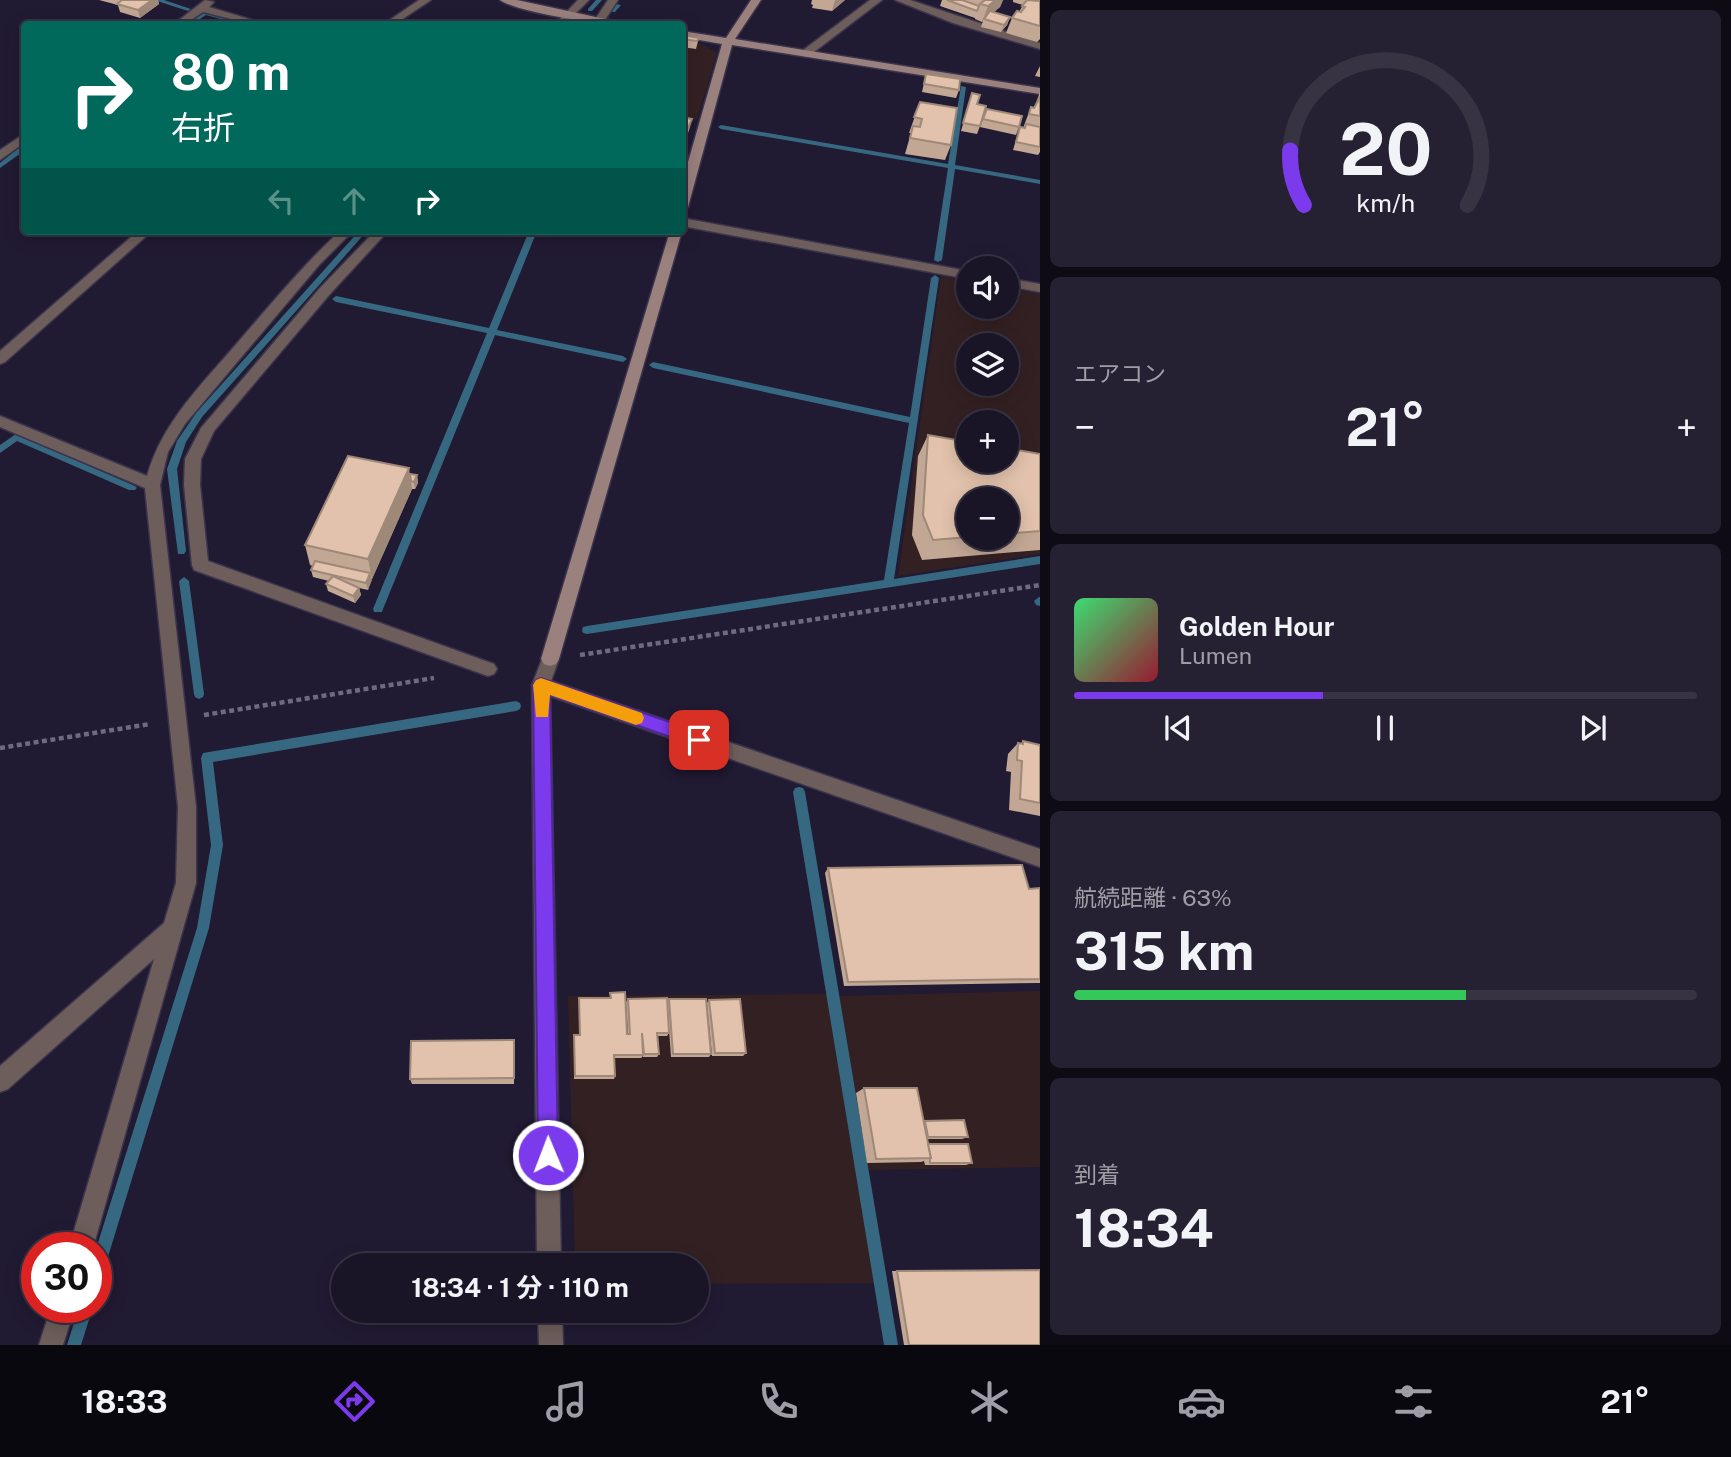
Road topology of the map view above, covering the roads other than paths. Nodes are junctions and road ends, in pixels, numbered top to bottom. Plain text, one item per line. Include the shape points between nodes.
1 (212, 0) edge
2 (426, 0) edge
3 (505, 0) edge
4 (584, 0) edge
5 (613, 0) edge
6 (756, 0) edge
7 (877, 0) edge
8 (900, 0) edge
9 (201, 8) junction
10 (564, 20) edge
11 (183, 21) edge
12 (250, 21) edge
13 (394, 21) edge
14 (599, 21) joint
15 (686, 35) edge
16 (728, 42) junction
17 (1040, 47) edge
18 (806, 53) junction
19 (1040, 91) edge
20 (21, 140) edge
21 (0, 156) edge
22 (686, 193) edge
23 (686, 223) edge
24 (141, 235) edge
25 (343, 235) edge
26 (378, 235) edge
27 (675, 235) edge
28 (956, 273) edge
29 (1019, 284) edge
30 (1040, 288) edge
31 (0, 359) edge
32 (7, 424) edge
33 (0, 438) edge
34 (152, 485) junction
35 (488, 669) dead end
36 (541, 685) junction
37 (1040, 858) edge
38 (174, 928) junction
39 (0, 1080) edge
40 (86, 1232) edge
41 (550, 1253) edge
42 (58, 1323) edge
43 (550, 1323) edge
44 (51, 1345) edge
45 (551, 1345) edge

1 - 9 street
2 - 13 street
3 - 10 street
4 - 10 street
5 - 14 street
6 - 16 street
7 - 18 street
8 - 17 street
9 - 11 street
9 - 12 street
10 - 14 street
15 - 16 street
16 - 18 street
16 - 22 street
18 - 19 street
20 - 21 street
23 - 28 street
24 - 31 street
25 - 34 street via 315,261 180,420 161,452
26 - 35 street via 208,428 193,459 200,565
27 - 36 street
29 - 30 street
32 - 33 street
32 - 34 street
34 - 38 street via 187,807 186,883
36 - 37 street
36 - 41 street
38 - 39 street
38 - 40 street
42 - 44 street
43 - 45 street

